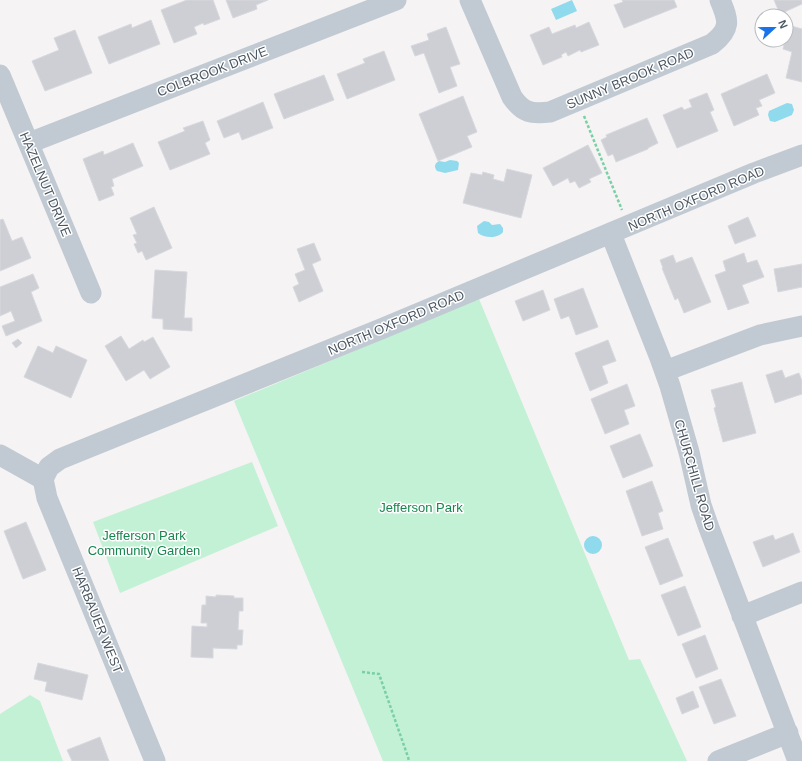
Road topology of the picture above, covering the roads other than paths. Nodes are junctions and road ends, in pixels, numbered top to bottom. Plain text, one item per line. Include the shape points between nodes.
1 (396, 0) edge
2 (470, 0) edge
3 (720, 0) edge
4 (0, 75) edge
5 (28, 143) junction
6 (802, 155) edge
7 (610, 234) junction
8 (91, 293) dead end
9 (802, 326) edge
10 (665, 371) junction
11 (0, 455) edge
12 (43, 479) junction
13 (802, 592) edge
14 (742, 616) junction
15 (788, 733) junction
16 (155, 761) edge
17 (718, 761) edge
18 (798, 761) edge

1 - 5 street, COLBROOK DRIVE
2 - 3 street, SUNNY BROOK ROAD via 512,97 526,117 550,112 712,44 729,31
4 - 5 street, HAZELNUT DRIVE
5 - 8 street, HAZELNUT DRIVE
6 - 7 street, NORTH OXFORD ROAD
7 - 10 street, CHURCHILL ROAD
7 - 12 street, NORTH OXFORD ROAD via 60,459 49,467
9 - 10 street via 760,335
10 - 14 street, CHURCHILL ROAD via 689,452 701,505
11 - 12 street
12 - 16 street, HARBAUER WEST via 47,498
13 - 14 street
14 - 15 street, CHURCHILL ROAD
15 - 17 street
15 - 18 street, CHURCHILL ROAD

